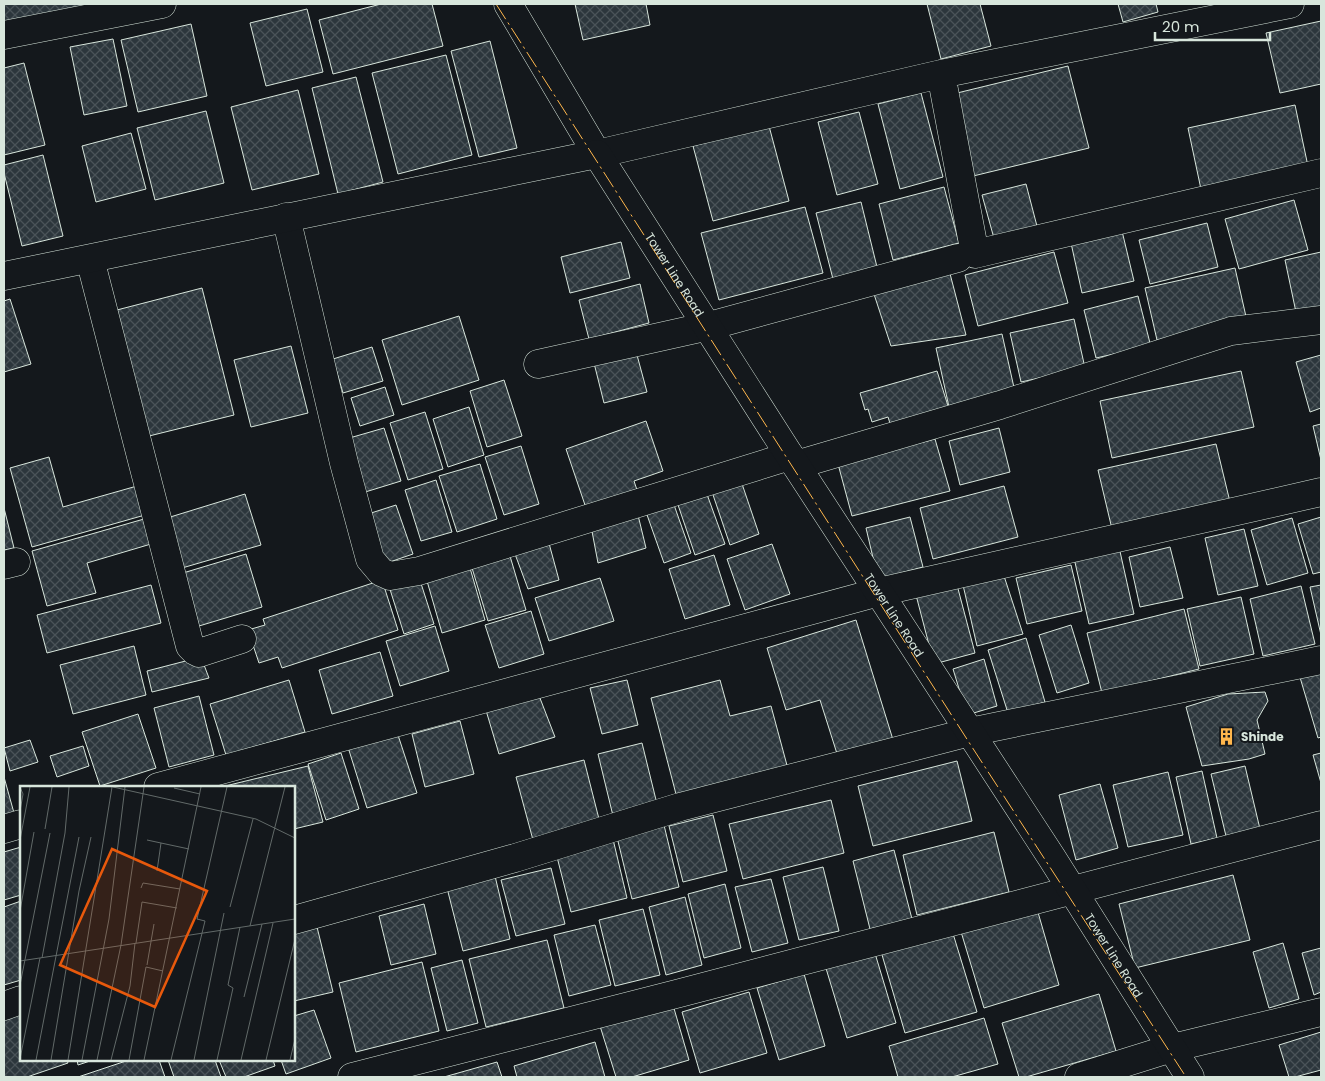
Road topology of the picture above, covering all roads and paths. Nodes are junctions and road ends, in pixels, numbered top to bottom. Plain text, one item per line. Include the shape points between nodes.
1 (162, 4) edge
2 (508, 4) edge
3 (1290, 4) edge
4 (4, 35) edge
5 (941, 74) junction
6 (597, 154) junction
7 (1321, 173) edge
8 (286, 217) junction
9 (958, 258) dead end
10 (90, 259) junction
11 (4, 276) edge
12 (1321, 320) edge
13 (709, 326) junction
14 (538, 364) dead end
15 (793, 461) junction
16 (1321, 492) edge
17 (879, 592) junction
18 (242, 639) dead end
19 (1321, 660) edge
20 (970, 732) junction
21 (162, 786) edge
22 (20, 824) edge
23 (1321, 825) edge
24 (4, 829) edge
25 (1072, 890) junction
26 (295, 920) edge
27 (20, 1000) edge
28 (4, 1006) edge
29 (1321, 1012) edge
30 (1172, 1048) junction
31 (352, 1077) edge
32 (1079, 1077) edge
33 (1190, 1077) edge

1 - 4 street
2 - 6 street, Tower Line Road
3 - 5 street
5 - 6 street
5 - 7 street via 975,254
6 - 8 street
6 - 13 street, Tower Line Road
8 - 10 street
8 - 15 street via 349,482 370,559 381,572 390,576 419,571
9 - 13 street
10 - 11 street
10 - 18 street via 190,646 199,653
12 - 15 street via 1231,331 1000,405
13 - 14 street
13 - 15 street, Tower Line Road
15 - 17 street, Tower Line Road
16 - 17 street
17 - 20 street, Tower Line Road
17 - 21 street
19 - 20 street
20 - 25 street, Tower Line Road
20 - 26 street via 680,807 515,858
22 - 24 street
23 - 25 street
25 - 30 street, Tower Line Road
25 - 31 street
27 - 28 street
29 - 30 street
30 - 32 street
30 - 33 street, Tower Line Road

